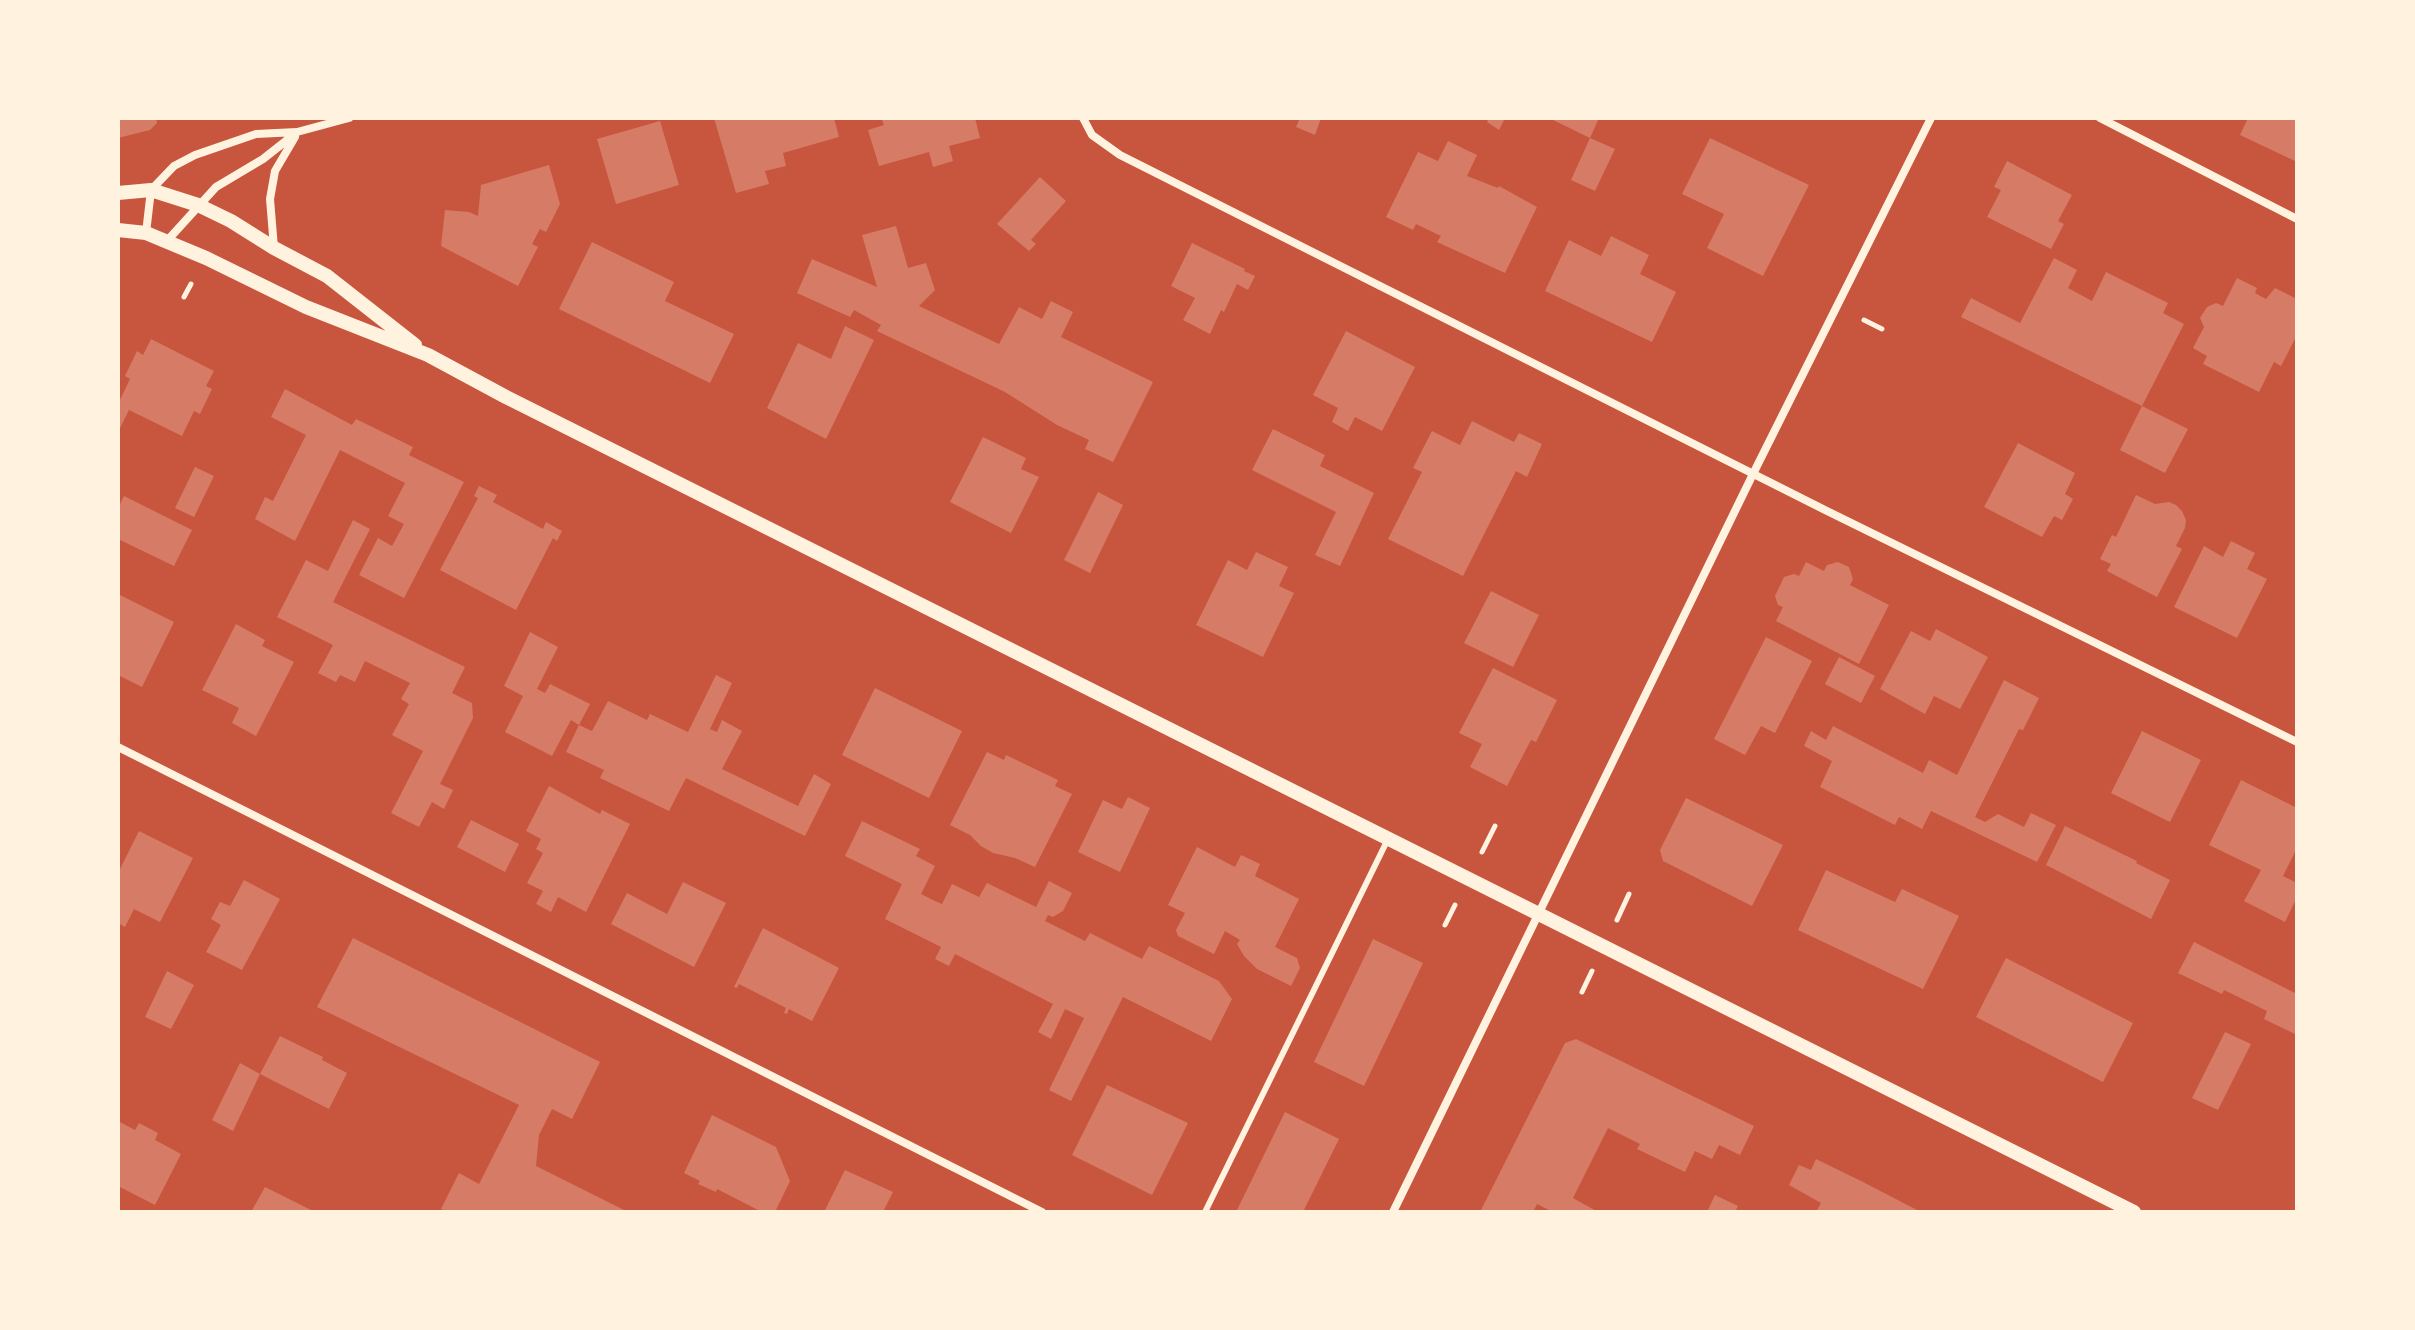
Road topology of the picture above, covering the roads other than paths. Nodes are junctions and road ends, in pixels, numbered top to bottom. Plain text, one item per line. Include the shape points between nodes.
1 (349, 118) edge
2 (1083, 118) edge
3 (1931, 118) edge
4 (2100, 118) edge
5 (297, 132) junction
6 (151, 190) junction
7 (118, 193) edge
8 (198, 205) junction
9 (2297, 219) edge
10 (118, 230) edge
11 (146, 233) junction
12 (166, 242) junction
13 (274, 248) junction
14 (428, 355) junction
15 (1753, 474) junction
16 (2297, 742) edge
17 (118, 747) edge
18 (1388, 839) junction
19 (1539, 914) junction
20 (1042, 1212) edge
21 (1205, 1212) edge
22 (1393, 1212) edge
23 (2134, 1212) edge

1 - 5 street
2 - 15 street via 1092,135 1120,155
3 - 15 street
4 - 9 street
5 - 6 street via 256,134 195,155 174,166
5 - 8 street
5 - 13 street via 275,171 270,199
6 - 7 street
6 - 8 street
6 - 11 street
8 - 12 street
8 - 13 street
10 - 11 street
11 - 12 street
12 - 14 street via 306,307
13 - 14 street via 327,276
14 - 18 street
15 - 16 street
15 - 19 street
17 - 20 street
18 - 19 street
18 - 21 lane
19 - 22 street
19 - 23 street

